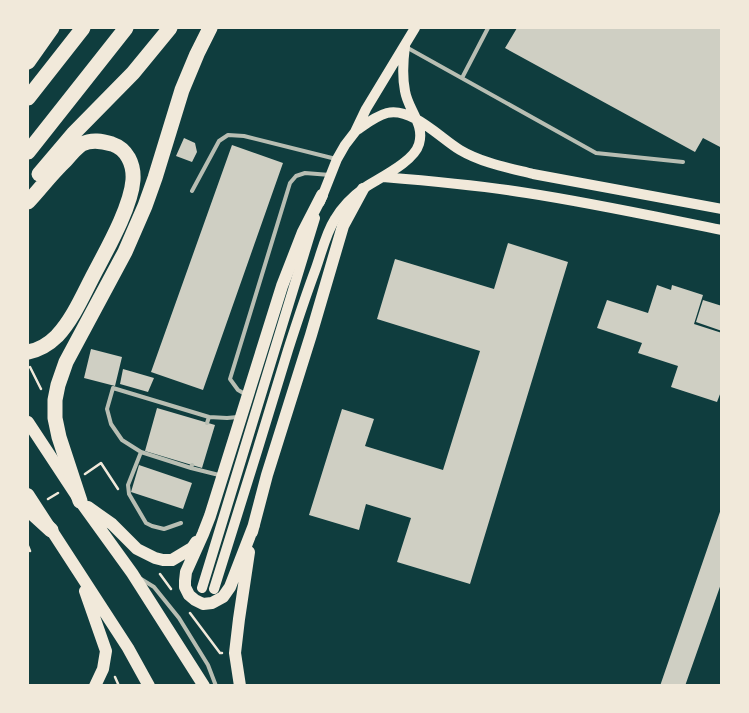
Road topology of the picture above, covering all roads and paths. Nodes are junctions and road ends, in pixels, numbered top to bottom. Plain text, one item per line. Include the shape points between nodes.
1 (35, 28) edge
2 (52, 28) edge
3 (83, 28) edge
4 (126, 28) edge
5 (170, 28) edge
6 (210, 28) edge
7 (415, 28) edge
8 (488, 28) edge
9 (28, 46) edge
10 (405, 46) junction
11 (28, 62) edge
12 (462, 78) junction
13 (28, 98) edge
14 (416, 118) junction
15 (355, 132) junction
16 (28, 152) edge
17 (337, 159) junction
18 (684, 162) dead end
19 (330, 175) junction
20 (383, 177) junction
21 (363, 189) junction
22 (28, 191) edge
23 (192, 191) dead end
24 (322, 195) junction
25 (28, 202) edge
26 (722, 209) edge
27 (722, 230) edge
28 (28, 352) edge
29 (28, 364) edge
30 (43, 392) dead end
31 (247, 396) junction
32 (241, 416) junction
33 (209, 417) junction
34 (28, 422) edge
35 (207, 423) dead end
36 (141, 452) junction
37 (101, 463) dead end
38 (223, 476) junction
39 (119, 490) dead end
40 (28, 494) edge
41 (80, 500) junction
42 (28, 509) edge
43 (181, 523) dead end
44 (254, 525) junction
45 (51, 530) junction
46 (203, 534) junction
47 (28, 546) edge
48 (30, 550) dead end
49 (79, 572) junction
50 (132, 573) junction
51 (202, 588) dead end
52 (214, 589) dead end
53 (112, 672) dead end
54 (95, 686) edge
55 (119, 686) edge
56 (149, 686) edge
57 (204, 686) edge
58 (216, 686) edge
59 (240, 686) edge

1 - 9 highway
2 - 11 highway
3 - 13 highway
4 - 16 highway
5 - 22 highway via 61,148
6 - 41 highway via 182,90 145,206 125,252 66,362 58,385 56,418
7 - 10 main road
8 - 12 lane
10 - 12 lane
10 - 14 main road via 404,91
10 - 15 main road
12 - 18 lane via 596,153
14 - 15 main road via 388,112
14 - 20 main road via 420,128 418,146 414,153
14 - 26 main road via 461,150 506,168
15 - 17 main road
17 - 19 main road
17 - 23 lane via 228,135 219,141
19 - 24 main road
19 - 31 lane via 304,173 290,183 230,379
20 - 21 main road
20 - 27 main road via 526,192
21 - 44 main road via 343,226
21 - 52 main road via 348,202 326,238
24 - 31 main road via 303,232 282,286
24 - 51 main road
25 - 28 highway via 83,144 103,141 117,145 127,153 132,166 132,186 125,210 108,245 80,301 58,335 50,343
29 - 30 path
31 - 32 main road
32 - 33 lane
32 - 38 main road
33 - 35 lane
33 - 36 lane via 113,388 106,409 111,424 122,440
34 - 41 main road
36 - 38 lane
36 - 43 lane via 128,485 129,494 146,523 164,529
37 - 39 path
38 - 46 main road
40 - 45 main road
41 - 46 main road via 138,549 155,558 172,560 192,548
41 - 50 main road
42 - 45 highway
44 - 46 main road via 230,587 223,597 203,604 189,595 185,581
44 - 59 main road via 235,653
45 - 49 main road
47 - 48 path
49 - 54 main road via 106,651 103,669
49 - 56 main road
50 - 57 main road
50 - 58 lane via 154,587 179,618 208,665
53 - 55 path

